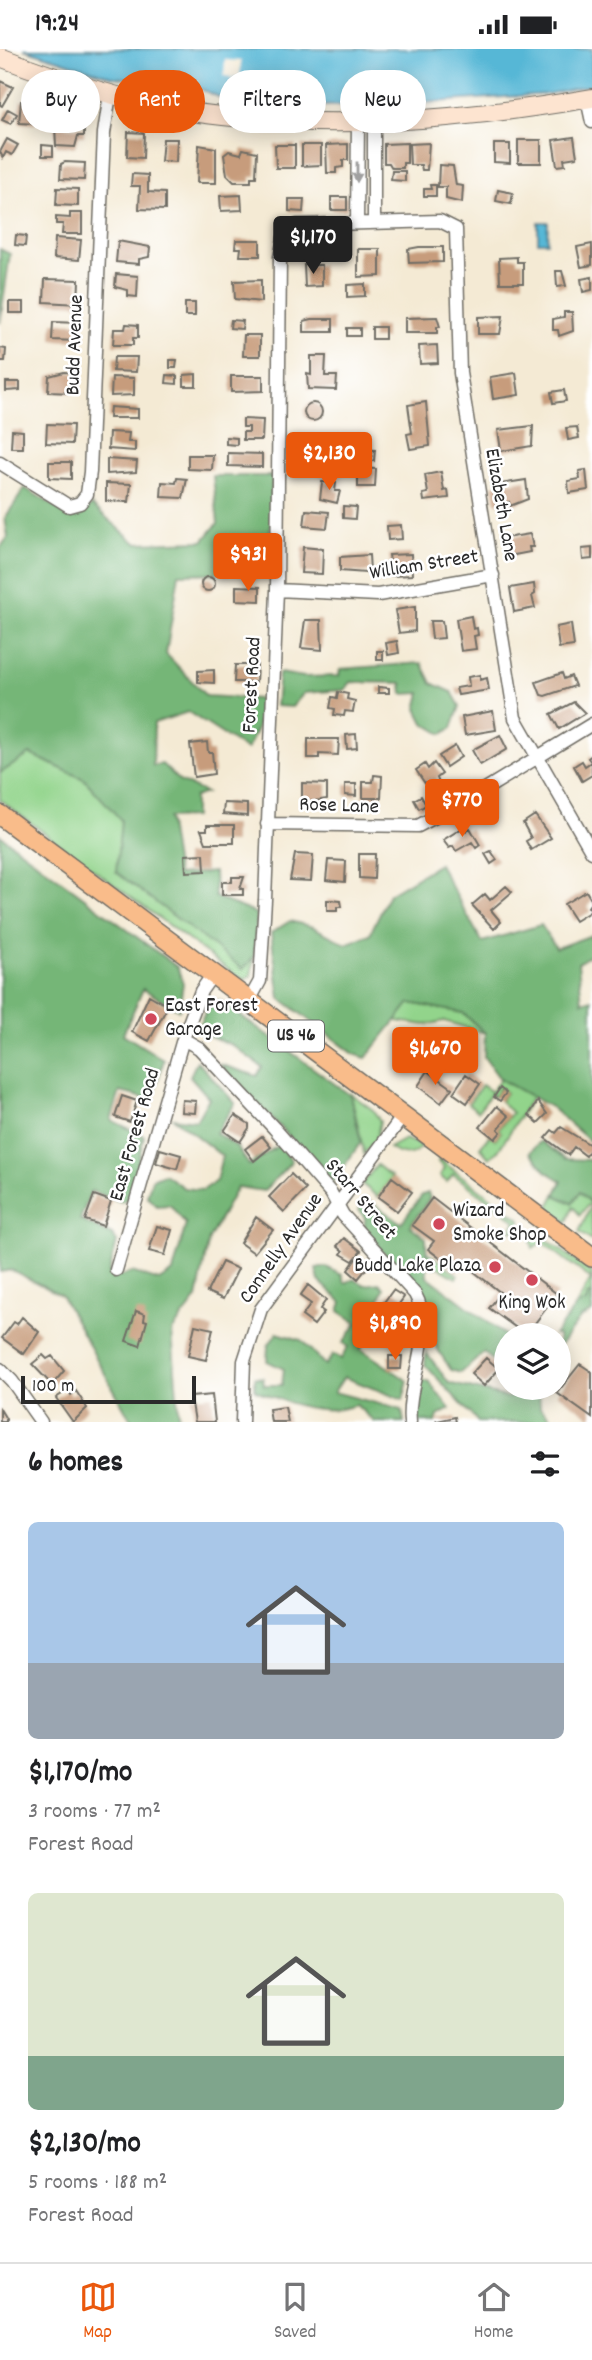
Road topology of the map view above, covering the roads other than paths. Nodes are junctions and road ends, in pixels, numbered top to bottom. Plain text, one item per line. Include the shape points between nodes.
1 (0, 57) edge
2 (110, 94) junction
3 (590, 99) edge
4 (426, 119) edge
5 (340, 121) edge
6 (592, 122) edge
7 (365, 133) edge
8 (367, 133) edge
9 (374, 221) junction
10 (357, 222) junction
11 (0, 463) edge
12 (493, 575) junction
13 (277, 590) junction
14 (592, 724) edge
15 (536, 758) junction
16 (0, 815) edge
17 (267, 824) junction
18 (592, 852) edge
19 (213, 974) junction
20 (249, 1001) junction
21 (183, 1039) junction
22 (402, 1116) junction
23 (337, 1204) junction
24 (592, 1257) edge
25 (116, 1270) dead end
26 (0, 1370) edge
27 (41, 1422) edge
28 (242, 1422) edge
29 (410, 1422) edge

1 - 2 street
2 - 5 street via 184,111
2 - 11 street, Budd Avenue via 104,133 86,494 80,503 69,506
3 - 4 street
3 - 6 street
7 -> 10 street
8 - 9 street
9 - 10 street, Elizabeth Lane
9 - 12 street, Elizabeth Lane via 440,221 457,231 460,373
10 - 13 street, Forest Road via 296,225 281,249
12 - 13 street, William Street via 378,595
12 - 15 street, Elizabeth Lane via 516,718
13 - 17 street, Forest Road
14 - 15 street, Rose Lane
15 - 17 street, Rose Lane via 418,826
15 - 18 street, Elizabeth Lane
16 - 19 main road, US 46
17 - 20 street, Forest Road via 262,970
19 - 20 main road, US 46
19 - 21 street, East Forest Road via 201,991
20 - 22 main road, US 46
21 - 23 street, Starr Street via 199,1048 274,1128
21 - 25 street, East Forest Road
22 - 23 street, Connelly Avenue
22 - 24 main road, US 46
23 - 28 street, Connelly Avenue via 274,1287 256,1319 244,1361
23 - 29 street, Starr Street via 419,1302 421,1341
26 - 27 street

